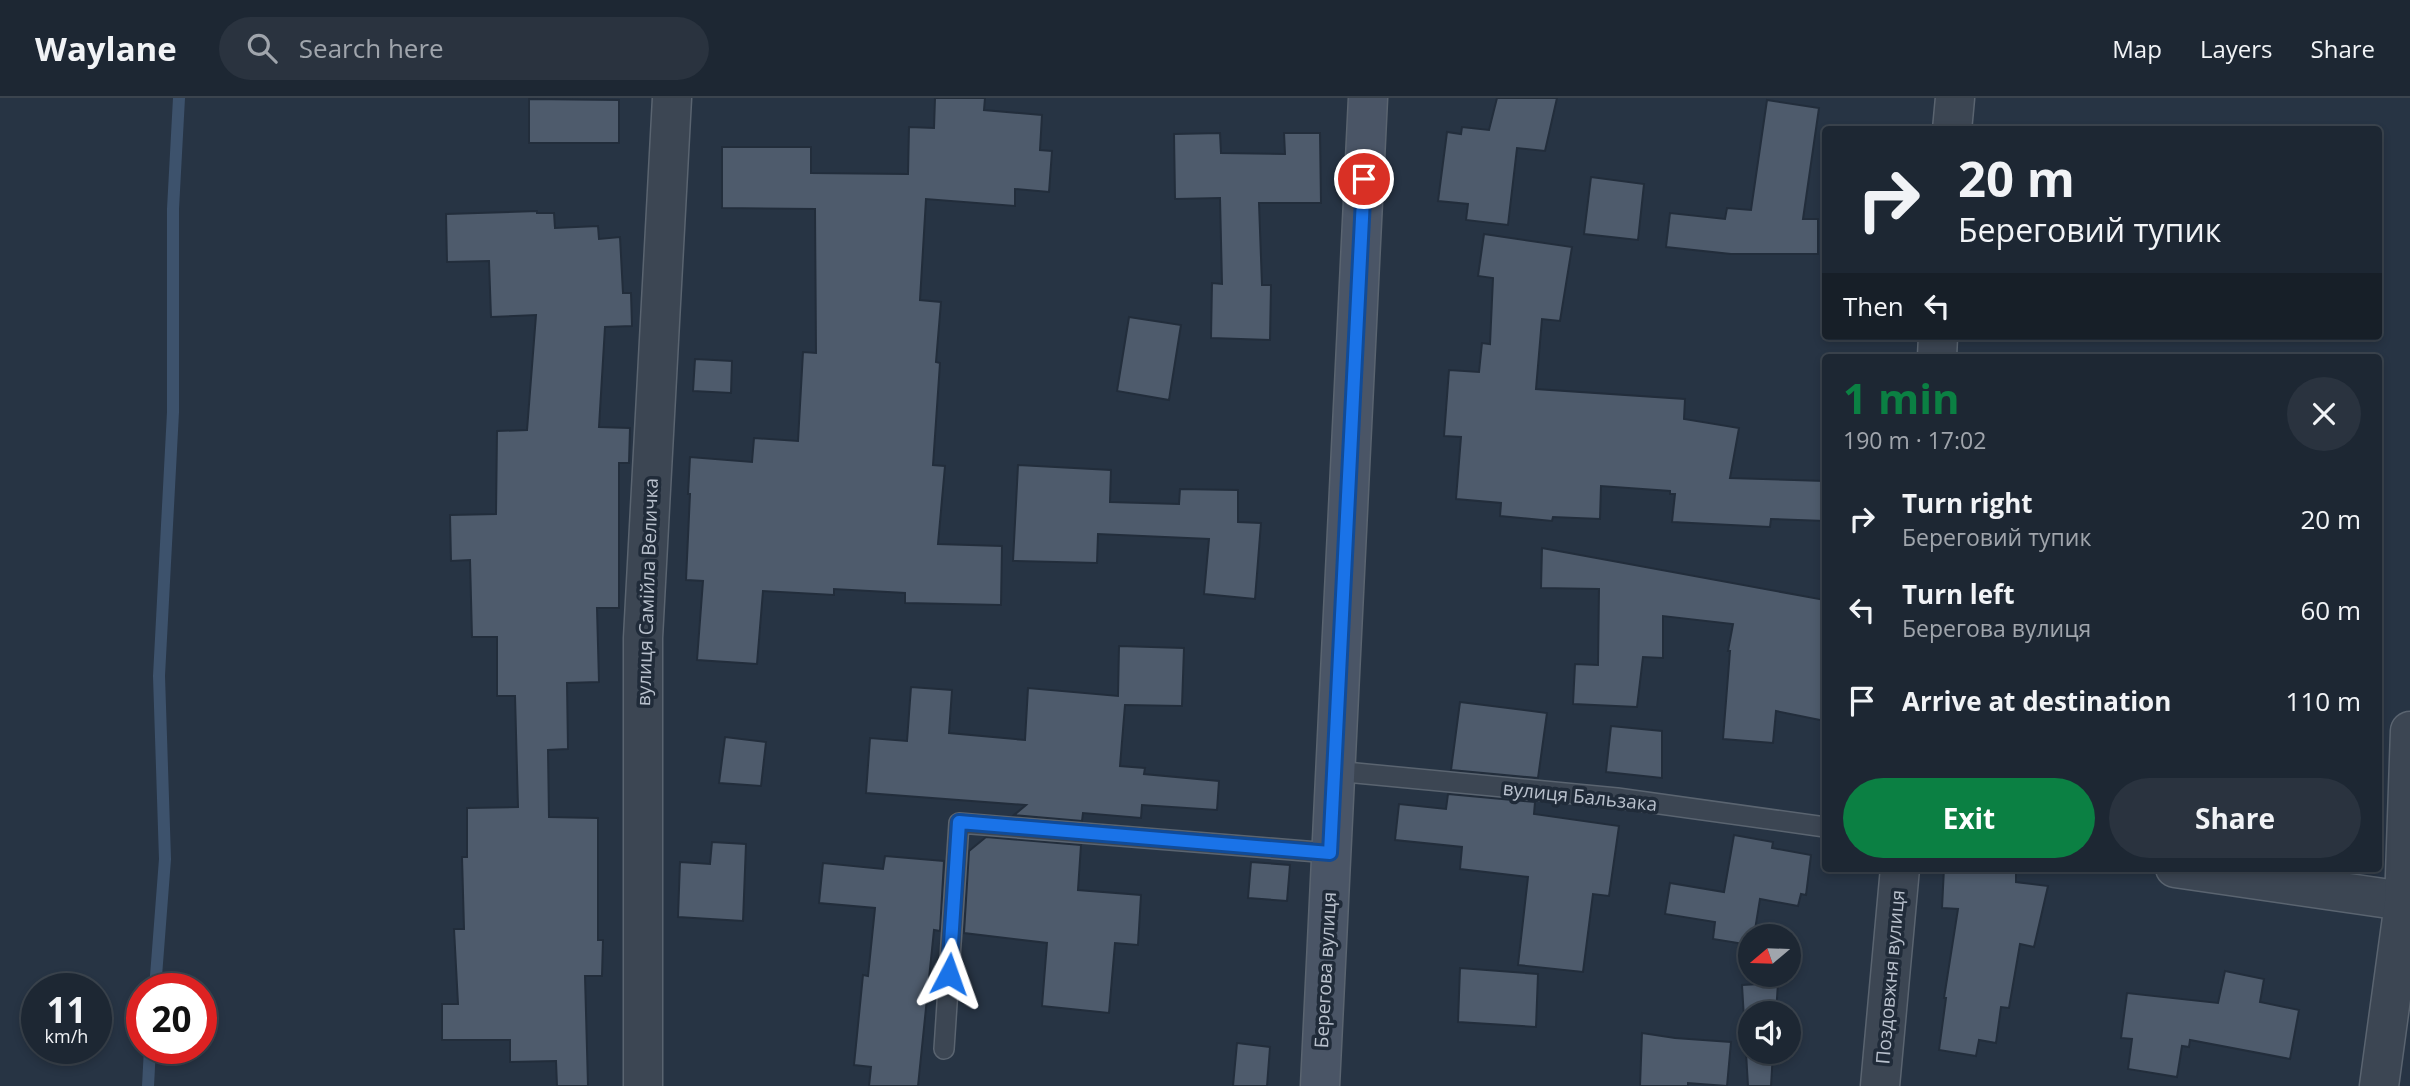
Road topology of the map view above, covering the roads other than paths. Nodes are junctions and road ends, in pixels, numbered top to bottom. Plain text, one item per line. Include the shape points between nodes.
1 (671, 98) edge
2 (1368, 98) edge
3 (1955, 98) edge
4 (1952, 126) edge
5 (2410, 731) edge
6 (1335, 771) junction
7 (1822, 827) edge
8 (1330, 853) junction
9 (1900, 872) edge
10 (2202, 872) edge
11 (2407, 902) edge
12 (944, 1049) dead end
13 (643, 1086) edge
14 (1320, 1086) edge
15 (1880, 1086) edge
16 (2379, 1086) edge

1 - 13 street, вулиця Самійла Величка via 642,638
2 - 6 street, Берегова вулиця
3 - 4 street
5 - 11 street
6 - 7 lane, вулиця Бальзака via 1617,798
6 - 8 street, Берегова вулиця
8 - 12 lane via 959,822
8 - 14 street, Берегова вулиця
9 - 15 street, Поздовжня вулиця
10 - 11 street
11 - 16 street

